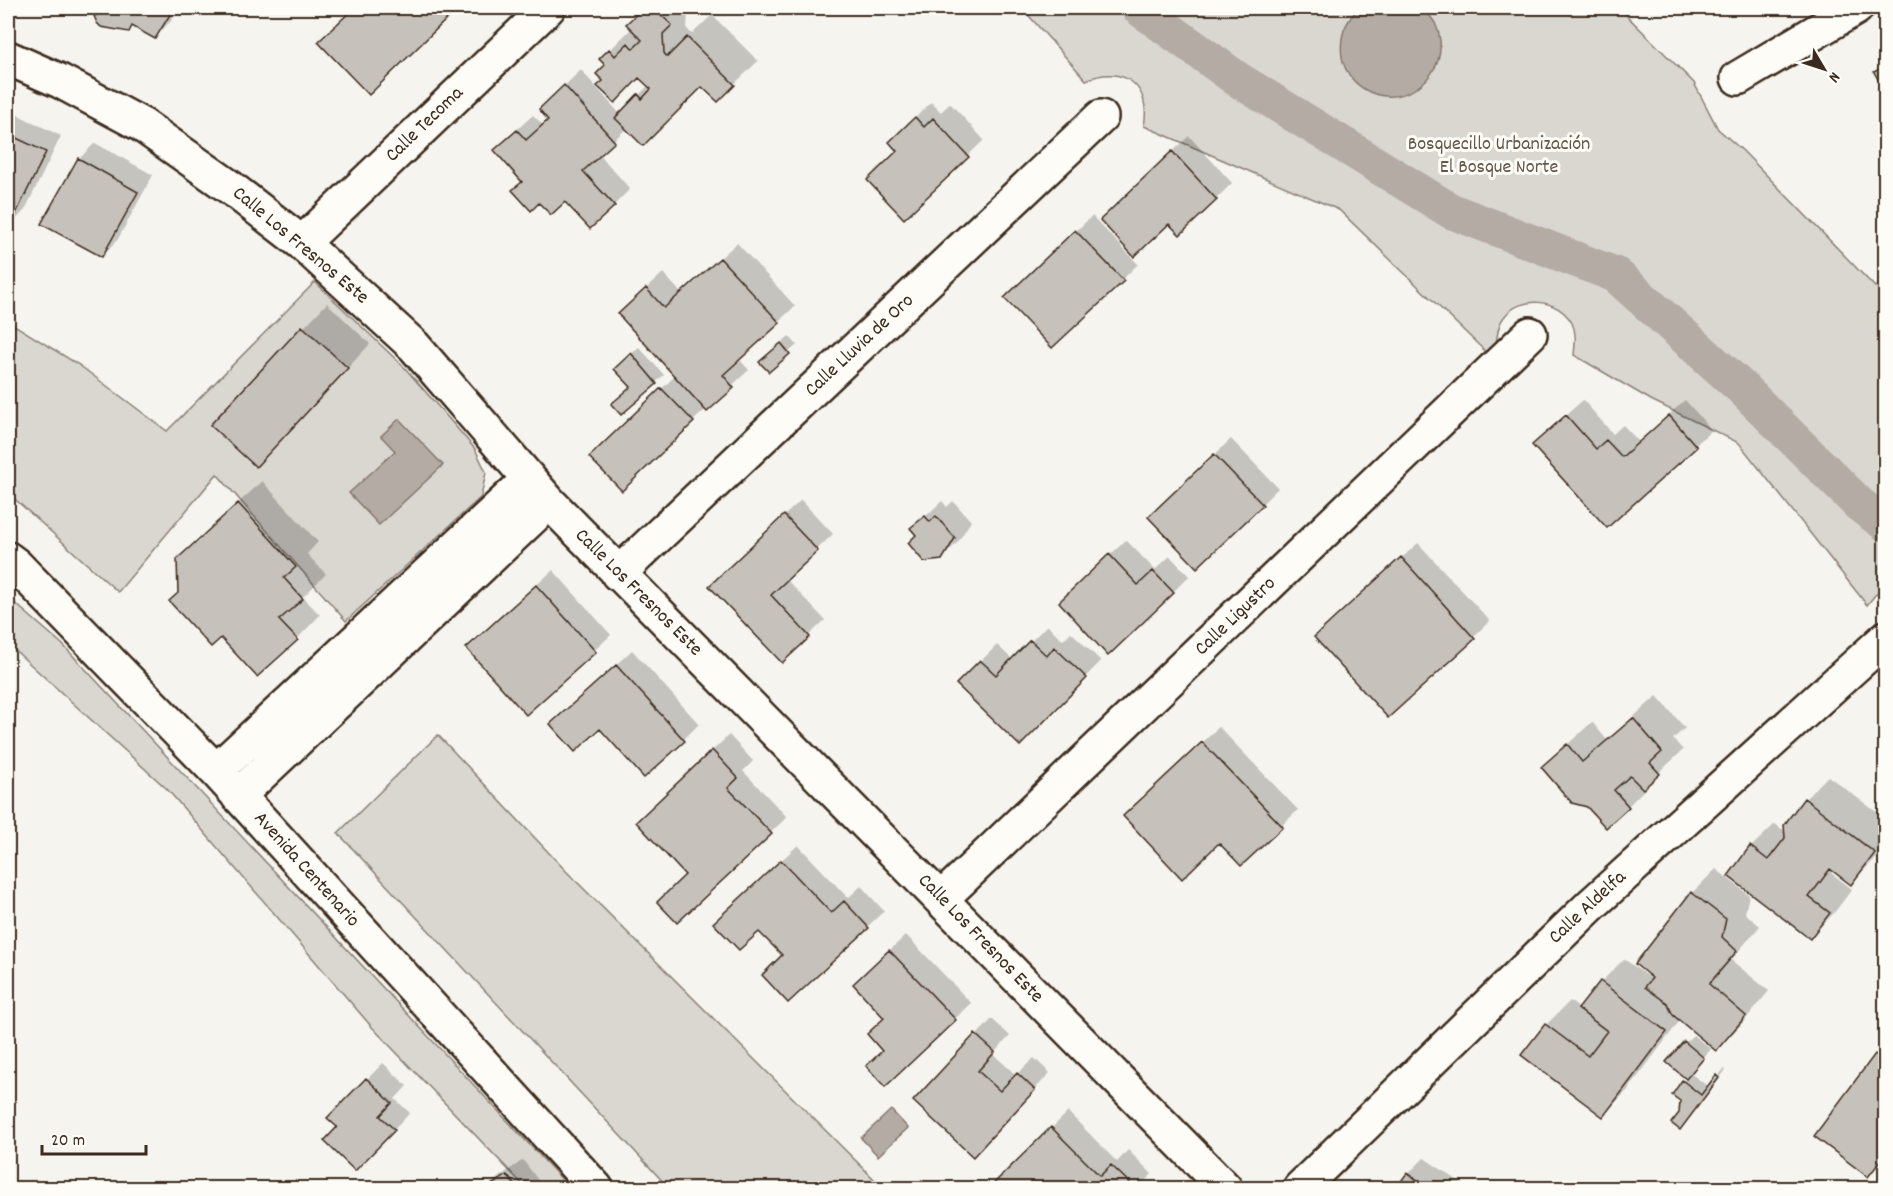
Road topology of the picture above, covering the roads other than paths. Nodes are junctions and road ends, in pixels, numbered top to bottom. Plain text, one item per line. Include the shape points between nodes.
1 (548, 8) edge
2 (1856, 8) edge
3 (8, 58) edge
4 (1738, 78) dead end
5 (1101, 117) dead end
6 (302, 243) junction
7 (1530, 334) dead end
8 (539, 491) junction
9 (8, 559) edge
10 (618, 574) junction
11 (1886, 638) edge
12 (216, 771) junction
13 (238, 796) junction
14 (941, 899) junction
15 (596, 1188) edge
16 (1225, 1188) edge
17 (1300, 1188) edge

1 - 6 street, Calle Tecoma
2 - 4 street
3 - 6 street, Calle Los Fresnos Este via 142,125
5 - 10 street, Calle Lluvia de Oro
6 - 8 street, Calle Los Fresnos Este via 414,346
7 - 14 street, Calle Ligustro
8 - 10 street, Calle Los Fresnos Este
8 - 12 street
8 - 13 street
9 - 12 street, Avenida Centenario
10 - 14 street, Calle Los Fresnos Este
11 - 17 street, Calle Aldelfa via 1590,906
12 - 13 street, Avenida Centenario
13 - 15 street, Avenida Centenario
14 - 16 street, Calle Los Fresnos Este

